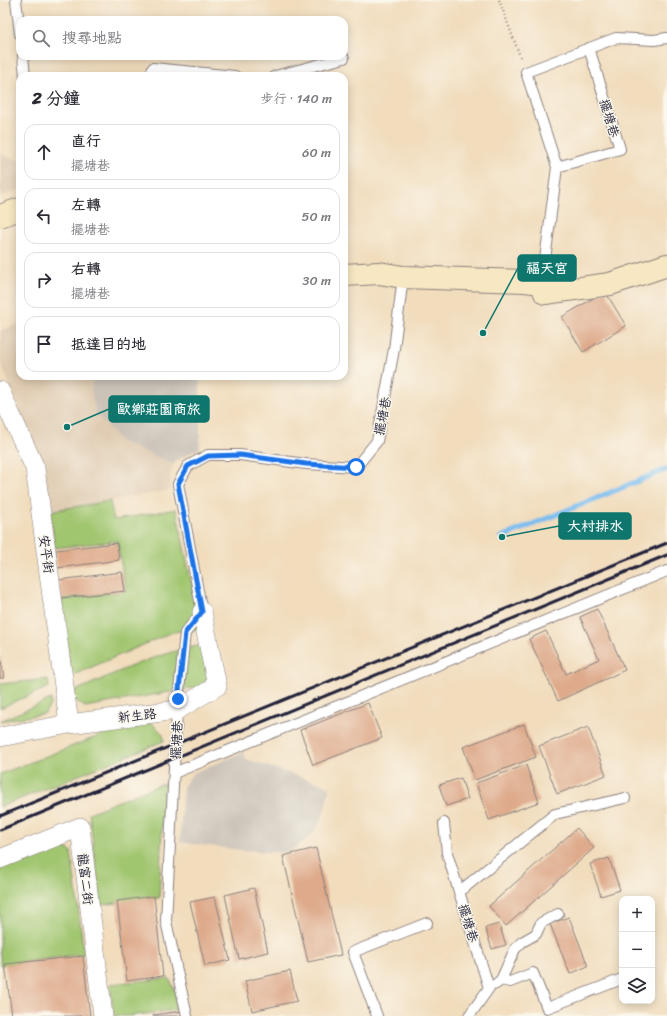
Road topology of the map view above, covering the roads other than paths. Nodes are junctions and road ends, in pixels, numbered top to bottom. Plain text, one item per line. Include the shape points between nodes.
1 (16, 0) edge
2 (18, 16) edge
3 (667, 38) edge
4 (588, 48) junction
5 (23, 60) edge
6 (336, 60) edge
7 (25, 72) edge
8 (152, 72) edge
9 (194, 72) edge
10 (290, 72) edge
11 (557, 166) junction
12 (16, 210) edge
13 (0, 216) edge
14 (667, 265) edge
15 (348, 275) edge
16 (402, 277) junction
17 (542, 283) junction
18 (0, 391) edge
19 (667, 571) edge
20 (202, 612) junction
21 (177, 710) junction
22 (69, 724) junction
23 (0, 737) edge
24 (174, 773) junction
25 (625, 798) dead end
26 (444, 823) dead end
27 (0, 859) edge
28 (459, 892) junction
29 (558, 914) dead end
30 (427, 923) dead end
31 (501, 980) junction
32 (619, 980) edge
33 (489, 988) junction
34 (103, 1016) edge
35 (187, 1016) edge
36 (377, 1016) edge
37 (469, 1016) edge

1 - 2 lane
3 - 4 lane via 616,38
4 - 11 lane via 526,72
4 - 11 lane, 擺塘巷 via 620,149
5 - 7 lane
6 - 10 lane
8 - 9 lane via 153,68
11 - 17 lane
12 - 13 street
14 - 17 street via 610,284 545,293
15 - 16 street via 379,273
16 - 17 street
16 - 20 lane, 擺塘巷 via 394,349 377,441 356,467 306,464 240,455 208,456 188,466 178,484
18 - 22 street, 安平街 via 35,468
19 - 24 lane, 擺塘巷
20 - 21 lane, 擺塘巷 via 185,633
20 - 21 street, 新生路 via 217,686
21 - 22 street, 新生路
21 - 24 lane, 擺塘巷
22 - 23 street, 新生路
24 - 35 lane, 擺塘巷 via 166,921
25 - 28 lane via 555,814
26 - 28 lane, 擺塘巷 via 447,853
27 - 34 street, 龍富二街 via 80,827
28 - 33 lane, 擺塘巷
29 - 31 lane via 541,923 536,934 515,949
30 - 36 lane via 353,952
31 - 32 lane via 510,982 533,973 547,1008
31 - 33 lane
33 - 37 lane

